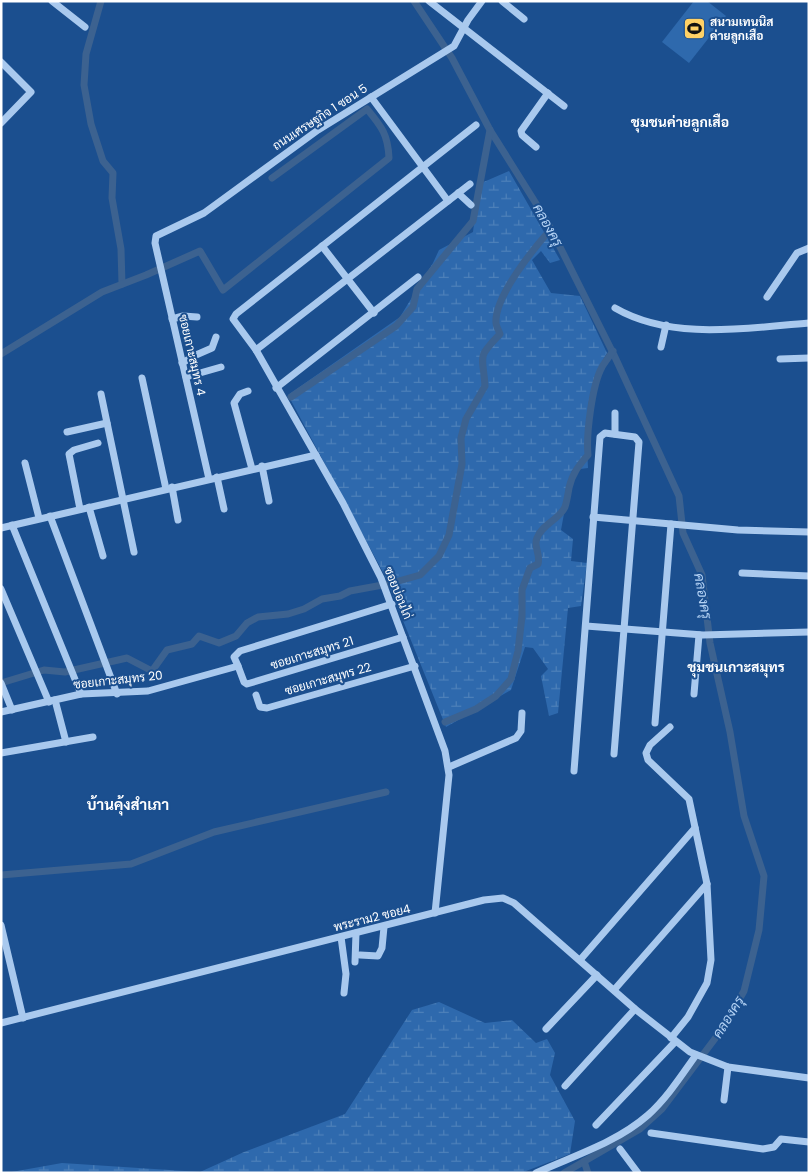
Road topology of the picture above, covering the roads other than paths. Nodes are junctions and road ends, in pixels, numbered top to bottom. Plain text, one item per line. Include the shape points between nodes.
1 (52, 1) edge
2 (429, 1) edge
3 (482, 1) edge
4 (502, 1) edge
5 (524, 19) dead end
6 (85, 27) dead end
7 (464, 28) junction
8 (1, 62) edge
9 (548, 94) junction
10 (371, 97) junction
11 (564, 106) dead end
12 (1, 123) edge
13 (476, 125) dead end
14 (536, 147) dead end
15 (422, 167) junction
16 (470, 184) dead end
17 (458, 193) junction
18 (448, 201) junction
19 (471, 205) dead end
20 (156, 236) joint
21 (322, 246) junction
22 (809, 248) edge
23 (418, 277) dead end
24 (349, 279) junction
25 (768, 297) dead end
26 (615, 308) dead end
27 (374, 312) junction
28 (197, 317) dead end
29 (172, 319) junction
30 (809, 323) edge
31 (666, 325) junction
32 (216, 337) dead end
33 (661, 347) dead end
34 (256, 350) junction
35 (809, 358) edge
36 (780, 359) dead end
37 (182, 364) junction
38 (221, 367) dead end
39 (186, 377) junction
40 (142, 378) dead end
41 (276, 388) junction
42 (248, 391) dead end
43 (101, 394) dead end
44 (615, 413) dead end
45 (107, 423) junction
46 (67, 432) dead end
47 (615, 434) junction
48 (98, 443) dead end
49 (316, 454) junction
50 (25, 463) dead end
51 (262, 466) junction
52 (252, 468) junction
53 (213, 478) junction
54 (169, 488) junction
55 (123, 499) junction
56 (269, 500) dead end
57 (89, 506) junction
58 (80, 509) junction
59 (224, 509) dead end
60 (50, 516) junction
61 (594, 517) junction
62 (39, 518) junction
63 (632, 519) junction
64 (178, 520) dead end
65 (673, 524) junction
66 (12, 525) junction
67 (1, 528) edge
68 (809, 532) edge
69 (134, 552) dead end
70 (103, 556) dead end
71 (742, 573) dead end
72 (809, 576) edge
73 (1, 588) edge
74 (392, 604) junction
75 (586, 626) junction
76 (625, 628) junction
77 (662, 632) junction
78 (809, 632) edge
79 (701, 635) junction
80 (404, 637) junction
81 (238, 666) junction
82 (415, 666) junction
83 (2, 684) edge
84 (81, 694) junction
85 (117, 694) junction
86 (694, 694) dead end
87 (256, 695) dead end
88 (52, 701) junction
89 (12, 710) junction
90 (1, 712) edge
91 (522, 713) dead end
92 (655, 723) dead end
93 (670, 727) dead end
94 (93, 737) dead end
95 (66, 742) junction
96 (1, 753) edge
97 (614, 754) dead end
98 (449, 767) junction
99 (574, 771) dead end
100 (696, 828) junction
101 (707, 884) junction
102 (436, 913) junction
103 (1, 925) edge
104 (384, 927) junction
105 (356, 933) junction
106 (341, 937) junction
107 (360, 955) dead end
108 (580, 960) junction
109 (355, 962) dead end
110 (597, 975) junction
111 (614, 990) junction
112 (344, 993) dead end
113 (635, 1009) junction
114 (23, 1018) junction
115 (1, 1023) edge
116 (546, 1030) dead end
117 (673, 1040) junction
118 (697, 1055) junction
119 (728, 1067) junction
120 (809, 1078) edge
121 (566, 1086) dead end
122 (724, 1100) dead end
123 (596, 1125) dead end
124 (651, 1133) dead end
125 (809, 1142) edge
126 (620, 1149) dead end
127 (536, 1173) edge
128 (638, 1173) edge

1 - 6 street
2 - 7 street
3 - 7 street, ถนนเศรษฐกิจ 1 ซอน 5
4 - 5 street
7 - 9 street
7 - 10 street, ถนนเศรษฐกิจ 1 ซอน 5 via 454,46
8 - 12 street via 31,92
9 - 11 street
9 - 14 street via 521,131 522,136
10 - 15 street
10 - 20 street, ถนนเศรษฐกิจ 1 ซอน 5 via 297,143 204,214
13 - 15 street
15 - 18 street
15 - 21 street
16 - 17 street
17 - 18 street
17 - 19 street
18 - 24 street
20 - 29 street, ซอยเกาะสมุทร 4
21 - 24 street
21 - 34 street, ซอยบ่อนไก่ via 236,314 233,321
22 - 25 street via 797,253
23 - 27 street
24 - 27 street
24 - 34 street
26 - 31 street via 634,319
27 - 41 street
28 - 29 street
29 - 37 street, ซอยเกาะสมุทร 4
30 - 31 street via 702,329
31 - 33 street
32 - 37 street via 212,348
34 - 41 street, ซอยบ่อนไก่
35 - 36 street
37 - 39 street, ซอยเกาะสมุทร 4
38 - 39 street
39 - 53 street, ซอยเกาะสมุทร 4
40 - 54 street
41 - 49 street, ซอยบ่อนไก่
42 - 52 street via 240,394 234,404
43 - 45 street
44 - 47 street
45 - 46 street
45 - 55 street
47 - 61 street via 605,433 600,437
47 - 63 street via 635,437 639,442
48 - 58 street via 69,454
49 - 51 street
49 - 74 street, ซอยบ่อนไก่
50 - 62 street
51 - 52 street
51 - 56 street
52 - 53 street
53 - 54 street
53 - 59 street, ซอยเกาะสมุทร 4
54 - 55 street
54 - 64 street
55 - 57 street
55 - 69 street
57 - 58 street
57 - 70 street
58 - 60 street
60 - 62 street
60 - 85 street
61 - 63 street
61 - 75 street
62 - 66 street
63 - 65 street
63 - 76 street
65 - 68 street
65 - 77 street
66 - 67 street
66 - 84 street
71 - 72 street
73 - 88 street via 36,672
74 - 80 street, ซอยบ่อนไก่
74 - 81 street via 240,652 234,657
75 - 76 street
75 - 99 street
76 - 77 street
76 - 97 street
77 - 79 street
77 - 92 street
78 - 79 street
79 - 86 street
80 - 81 street, ซอยเกาะสมุทร 21 via 247,684
80 - 82 street, ซอยบ่อนไก่
81 - 85 street, ซอยเกาะสมุทร 20 via 163,687
82 - 87 street, ซอยเกาะสมุทร 22 via 266,708 260,707
82 - 98 street, ซอยบ่อนไก่
83 - 89 street
84 - 85 street, ซอยเกาะสมุทร 20
84 - 88 street, ซอยเกาะสมุทร 20
88 - 89 street, ซอยเกาะสมุทร 20
88 - 95 street
89 - 90 street, ซอยเกาะสมุทร 20
91 - 98 street via 521,731 516,738
93 - 100 street via 647,749 646,757 689,799
94 - 95 street
95 - 96 street
98 - 102 street, ซอยบ่อนไก่
100 - 101 street
100 - 108 street
101 - 111 street
101 - 117 street via 711,960 707,983
102 - 104 street, พระราม2 ซอย4
102 - 108 street, พระราม2 ซอย4 via 503,898 514,903
103 - 114 street
104 - 105 street, พระราม2 ซอย4
104 - 107 street via 378,956
105 - 106 street, พระราม2 ซอย4
105 - 109 street
106 - 112 street via 346,974
106 - 114 street, พระราม2 ซอย4
108 - 110 street, พระราม2 ซอย4
110 - 111 street, พระราม2 ซอย4
110 - 116 street
111 - 113 street, พระราม2 ซอย4
113 - 117 street, พระราม2 ซอย4
113 - 121 street
114 - 115 street, พระราม2 ซอย4
117 - 118 street, พระราม2 ซอย4
117 - 123 street
118 - 119 street, พระราม2 ซอย4
118 - 127 street via 656,1107 632,1126 578,1156
119 - 120 street
119 - 122 street
124 - 125 street via 763,1149 774,1147 782,1140
126 - 128 street

